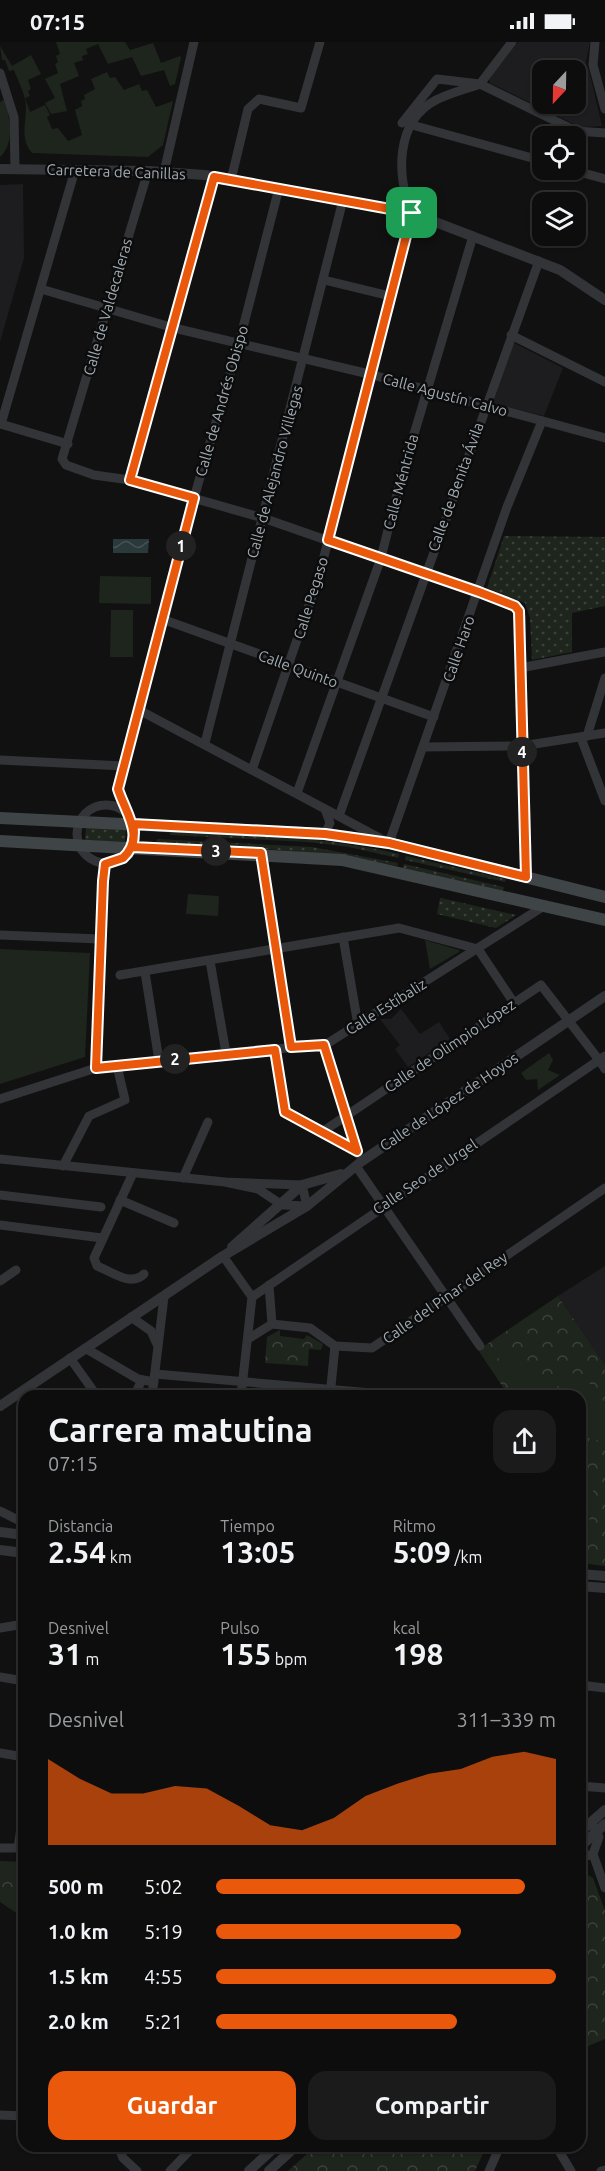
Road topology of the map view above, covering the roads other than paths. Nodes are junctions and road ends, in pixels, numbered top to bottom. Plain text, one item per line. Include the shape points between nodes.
1 (194, 42) edge
2 (321, 42) edge
3 (512, 42) edge
4 (595, 42) edge
5 (0, 73) edge
6 (480, 84) junction
7 (602, 86) edge
8 (605, 109) edge
9 (407, 124) junction
10 (605, 133) edge
11 (532, 158) edge
12 (0, 169) edge
13 (15, 169) junction
14 (75, 170) junction
15 (148, 171) junction
16 (164, 172) junction
17 (586, 174) edge
18 (214, 177) junction
19 (605, 179) edge
20 (231, 180) junction
21 (279, 188) junction
22 (343, 200) junction
23 (412, 213) junction
24 (473, 236) junction
25 (539, 261) junction
26 (324, 280) junction
27 (41, 289) junction
28 (390, 296) junction
29 (605, 300) edge
30 (108, 308) junction
31 (174, 328) junction
32 (511, 334) junction
33 (239, 344) junction
34 (304, 359) junction
35 (369, 374) junction
36 (605, 382) edge
37 (427, 391) junction
38 (485, 406) junction
39 (542, 421) junction
40 (2, 424) edge
41 (605, 438) edge
42 (68, 444) junction
43 (130, 480) junction
44 (194, 498) junction
45 (263, 518) junction
46 (328, 540) junction
47 (381, 558) junction
48 (425, 573) junction
49 (479, 592) junction
50 (162, 619) junction
51 (229, 644) junction
52 (605, 652) edge
53 (289, 666) junction
54 (520, 668) junction
55 (605, 678) edge
56 (337, 684) junction
57 (382, 698) junction
58 (139, 710) junction
59 (434, 717) junction
60 (605, 733) edge
61 (584, 737) junction
62 (205, 743) junction
63 (522, 746) junction
64 (424, 747) junction
65 (0, 760) edge
66 (124, 766) junction
67 (252, 770) junction
68 (118, 789) junction
69 (297, 793) junction
70 (605, 801) edge
71 (100, 806) junction
72 (324, 807) junction
73 (126, 813) junction
74 (339, 816) junction
75 (0, 818) edge
76 (80, 822) junction
77 (133, 824) junction
78 (325, 834) junction
79 (0, 841) edge
80 (389, 843) junction
81 (78, 845) junction
82 (132, 847) junction
83 (261, 853) junction
84 (105, 864) junction
85 (526, 877) junction
86 (605, 897) edge
87 (544, 906) junction
88 (605, 920) edge
89 (0, 935) edge
90 (343, 937) junction
91 (100, 939) junction
92 (277, 949) junction
93 (478, 949) junction
94 (210, 961) junction
95 (145, 972) junction
96 (120, 975) dead end
97 (605, 996) edge
98 (514, 1003) junction
99 (568, 1021) junction
100 (358, 1025) junction
101 (324, 1045) junction
102 (291, 1047) junction
103 (275, 1050) junction
104 (225, 1053) junction
105 (602, 1058) edge
106 (159, 1061) junction
107 (117, 1066) junction
108 (96, 1068) junction
109 (605, 1069) edge
110 (0, 1099) edge
111 (346, 1116) junction
112 (208, 1122) dead end
113 (322, 1132) junction
114 (0, 1159) edge
115 (358, 1160) junction
116 (63, 1166) junction
117 (132, 1173) junction
118 (346, 1173) junction
119 (183, 1178) junction
120 (225, 1182) junction
121 (302, 1185) junction
122 (605, 1188) edge
123 (0, 1195) edge
124 (120, 1200) junction
125 (384, 1204) junction
126 (282, 1205) junction
127 (307, 1206) junction
128 (101, 1207) dead end
129 (170, 1221) dead end
130 (0, 1225) edge
131 (102, 1239) junction
132 (224, 1256) junction
133 (16, 1270) dead end
134 (144, 1274) dead end
135 (0, 1281) edge
136 (269, 1285) junction
137 (447, 1296) junction
138 (164, 1297) junction
139 (252, 1297) junction
140 (131, 1317) junction
141 (272, 1324) junction
142 (249, 1339) junction
143 (157, 1344) junction
144 (335, 1346) junction
145 (480, 1346) dead end
146 (85, 1348) junction
147 (70, 1358) junction
148 (154, 1378) junction
149 (142, 1380) junction
150 (243, 1382) junction
151 (23, 1390) edge
152 (93, 1390) edge
153 (137, 1390) edge
154 (153, 1390) edge
155 (242, 1390) edge
156 (306, 1390) edge
157 (330, 1390) edge
158 (18, 1394) edge
159 (0, 1406) edge
160 (0, 1510) edge
161 (18, 1520) edge
162 (0, 1550) edge
163 (18, 1553) edge
164 (586, 1574) edge
165 (605, 1576) edge
166 (586, 1586) edge
167 (605, 1588) edge
168 (18, 1625) edge
169 (0, 1628) edge
170 (0, 1677) edge
171 (18, 1680) edge
172 (586, 1686) edge
173 (605, 1688) edge
174 (0, 1754) edge
175 (18, 1756) edge
176 (586, 1786) edge
177 (605, 1788) edge
178 (605, 1810) edge
179 (593, 1825) edge
180 (0, 1848) edge
181 (18, 1848) edge
182 (593, 1854) junction
183 (586, 1856) edge
184 (605, 1888) edge
185 (0, 2115) edge
186 (18, 2116) edge
187 (120, 2152) edge
188 (188, 2152) edge
189 (270, 2152) edge
190 (290, 2152) edge
191 (497, 2152) edge
192 (560, 2152) edge
193 (137, 2171) edge
194 (170, 2171) edge
195 (249, 2171) edge
196 (269, 2171) edge
197 (489, 2171) edge
198 (571, 2171) edge

1 - 16 street
2 - 20 street via 302,108 259,99 248,109
3 - 6 street
4 - 7 street via 593,65
5 - 13 street via 14,117
6 - 9 street via 434,101
6 - 9 street via 437,80
6 - 10 street via 576,131
7 - 8 street
9 - 11 street
9 - 23 street via 402,159 406,198
12 - 13 street, Carretera de Canillas
13 - 14 street, Carretera de Canillas
14 - 15 street, Carretera de Canillas
14 - 27 street
15 - 16 street, Carretera de Canillas
15 - 30 street, Calle de Valdecaleras
16 - 18 street, Carretera de Canillas
17 - 19 street
18 - 20 street, Carretera de Canillas
18 - 31 street
20 - 21 street, Carretera de Canillas
21 - 22 street, Carretera de Canillas
21 - 33 street, Calle de Andrés Obispo
22 - 23 street, Carretera de Canillas
22 - 26 street, Calle de Alejandro Villegas
23 - 24 street, Carretera de Canillas
23 - 28 street, Calle Pegaso
24 - 25 street, Carretera de Canillas
24 - 37 street, Calle Méntrida
25 - 29 street, Carretera de Canillas via 580,280
25 - 32 street, Calle de Benita Ávila
26 - 28 street
26 - 34 street, Calle de Alejandro Villegas
27 - 30 street, Calle Agustín Calvo
27 - 40 street
28 - 35 street, Calle Pegaso
30 - 31 street, Calle Agustín Calvo
30 - 42 street, Calle de Valdecaleras
31 - 33 street, Calle Agustín Calvo
31 - 43 street
32 - 36 street
32 - 38 street, Calle de Benita Ávila
33 - 34 street, Calle Agustín Calvo
33 - 44 street, Calle de Andrés Obispo
34 - 35 street, Calle Agustín Calvo
34 - 45 street, Calle de Alejandro Villegas
35 - 37 street, Calle Agustín Calvo
35 - 46 street, Calle Pegaso
37 - 38 street, Calle Agustín Calvo
37 - 47 street, Calle Méntrida
38 - 39 street, Calle Agustín Calvo
38 - 48 street, Calle de Benita Ávila
39 - 41 street, Calle Agustín Calvo
39 - 49 street, Calle Haro via 507,507
40 - 42 street
42 - 43 street via 62,459 66,465 94,475
43 - 44 street
44 - 45 street
44 - 50 street, Calle de Andrés Obispo
45 - 46 street
45 - 51 street, Calle de Alejandro Villegas
46 - 47 street
46 - 53 street, Calle Pegaso
47 - 48 street
47 - 56 street, Calle Méntrida
48 - 49 street
48 - 57 street, Calle de Benita Ávila
49 - 54 street via 519,611
49 - 59 street, Calle Haro
50 - 51 street, Calle Quinto
50 - 58 street, Calle de Andrés Obispo
51 - 53 street, Calle Quinto
51 - 62 street, Calle de Alejandro Villegas
52 - 54 street
53 - 56 street, Calle Quinto
53 - 67 street, Calle Pegaso
54 - 63 street
55 - 61 street
56 - 57 street, Calle Quinto
56 - 69 street, Calle Méntrida
57 - 59 street, Calle Quinto
57 - 74 street, Calle de Benita Ávila
58 - 62 street
58 - 66 street, Calle de Andrés Obispo
59 - 64 street, Calle Haro
60 - 61 street
61 - 63 street
61 - 70 street
62 - 67 street
63 - 64 street
63 - 85 street
64 - 80 street, Calle Haro
65 - 66 street
66 - 68 street, Calle de Andrés Obispo
67 - 69 street
68 - 71 street
68 - 73 street
69 - 72 street
71 - 73 street via 116,807
71 - 76 street
72 - 74 street
72 - 78 street via 330,823
73 - 77 street
74 - 80 street
75 - 76 main road
76 - 77 main road
76 - 81 street
77 - 78 main road
77 - 82 street
78 - 80 main road
79 - 81 main road
80 - 85 main road
81 - 82 main road
81 - 84 street via 88,858
82 - 83 main road
82 - 84 street via 119,861
83 - 87 main road via 342,860
83 - 92 street
84 - 91 street
85 - 86 main road
87 - 88 main road
87 - 93 street, Calle Estíbaliz
89 - 91 street
90 - 92 street
90 - 93 street via 399,928
90 - 100 street
91 - 108 street
92 - 94 street
92 - 102 street
93 - 98 street
93 - 100 street, Calle Estíbaliz
94 - 95 street
94 - 104 street
95 - 96 street
95 - 106 street
97 - 99 street, Calle de López de Hoyos
98 - 99 street, Calle de Olimpio López via 541,985
98 - 111 street, Calle de Olimpio López
99 - 105 street
99 - 115 street, Calle de López de Hoyos
100 - 101 street, Calle Estíbaliz
101 - 102 street, Calle Estíbaliz
101 - 111 street
102 - 103 street, Calle Estíbaliz
103 - 104 street, Calle Estíbaliz
103 - 113 street via 285,1112
104 - 106 street, Calle Estíbaliz
105 - 109 street
105 - 125 street, Calle Seo de Urgel
106 - 107 street, Calle Estíbaliz
107 - 108 street, Calle Estíbaliz
107 - 116 street via 125,1100 89,1116
108 - 110 street, Calle Estíbaliz
111 - 113 street, Calle de Olimpio López
111 - 115 street
112 - 119 street
113 - 115 street
114 - 116 street
115 - 118 street, Calle de López de Hoyos
115 - 125 street
116 - 117 street
117 - 119 street
117 - 124 street
118 - 121 street
118 - 127 street, Calle de López de Hoyos
119 - 120 street
120 - 121 street
120 - 126 street via 258,1189
121 - 126 street
121 - 127 street
122 - 137 street, Calle del Pinar del Rey
123 - 128 street
124 - 129 street
124 - 131 street
125 - 136 street, Calle Seo de Urgel
125 - 137 street
126 - 127 street
126 - 132 street
127 - 132 street, Calle de López de Hoyos
130 - 131 street
131 - 134 street via 94,1258 98,1266 131,1280
132 - 138 street, Calle de López de Hoyos
132 - 139 street
133 - 135 street
136 - 139 street, Calle Seo de Urgel
136 - 141 street
137 - 144 street, Calle del Pinar del Rey via 372,1348
137 - 145 street
138 - 140 street, Calle de López de Hoyos
138 - 143 street
139 - 142 street
140 - 143 street via 151,1332
140 - 146 street, Calle de López de Hoyos
141 - 142 street
141 - 144 street via 310,1328
142 - 150 street
143 - 148 street
144 - 157 street
146 - 147 street, Calle de López de Hoyos
146 - 149 street
147 - 151 street, Calle de López de Hoyos
147 - 152 street
148 - 149 street
148 - 150 street
148 - 154 street
149 - 153 street
150 - 155 street
150 - 156 street
158 - 159 street, Calle de López de Hoyos
160 - 161 street
162 - 163 street
164 - 165 street
166 - 167 street
168 - 169 street
170 - 171 street
172 - 173 street
174 - 175 street
176 - 177 street
178 - 179 street
179 - 182 street via 599,1843
180 - 181 street
182 - 183 street
182 - 184 street
185 - 186 street
187 - 193 street
188 - 194 street
189 - 195 street
190 - 196 street
191 - 197 street
192 - 198 street

